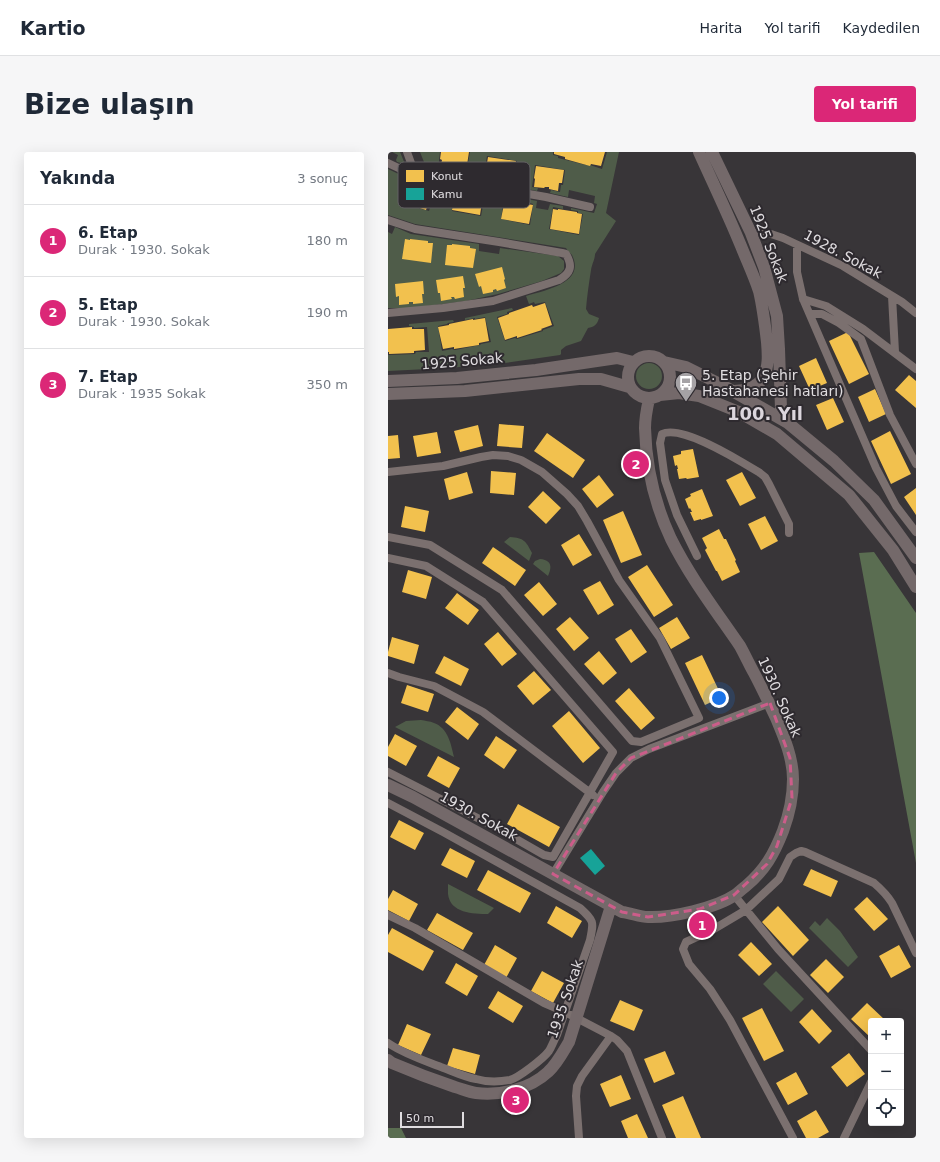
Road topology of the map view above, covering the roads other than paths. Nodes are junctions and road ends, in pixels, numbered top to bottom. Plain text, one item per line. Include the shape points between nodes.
1 (408, 152) edge
2 (699, 152) edge
3 (712, 152) edge
4 (411, 162) edge
5 (388, 163) edge
6 (398, 168) edge
7 (530, 195) edge
8 (590, 207) dead end
9 (388, 220) edge
10 (751, 233) junction
11 (797, 245) junction
12 (892, 296) junction
13 (803, 299) junction
14 (388, 313) edge
15 (916, 313) edge
16 (810, 314) junction
17 (894, 352) junction
18 (633, 362) junction
19 (664, 362) junction
20 (916, 369) edge
21 (388, 381) edge
22 (629, 386) junction
23 (734, 391) junction
24 (388, 394) edge
25 (654, 397) junction
26 (788, 423) junction
27 (916, 464) edge
28 (388, 472) edge
29 (677, 515) junction
30 (663, 520) junction
31 (916, 532) edge
32 (790, 533) dead end
33 (388, 537) edge
34 (697, 556) dead end
35 (388, 558) edge
36 (916, 558) edge
37 (916, 587) edge
38 (388, 673) edge
39 (770, 703) junction
40 (698, 718) junction
41 (703, 728) junction
42 (388, 772) edge
43 (388, 785) edge
44 (590, 792) junction
45 (599, 799) junction
46 (388, 803) edge
47 (553, 874) junction
48 (734, 895) junction
49 (611, 906) junction
50 (746, 910) junction
51 (388, 915) edge
52 (916, 953) edge
53 (565, 1012) junction
54 (577, 1018) junction
55 (611, 1036) junction
56 (388, 1043) edge
57 (868, 1047) edge
58 (388, 1060) edge
59 (493, 1081) junction
60 (868, 1088) edge
61 (494, 1094) junction
62 (579, 1138) edge
63 (662, 1138) edge
64 (793, 1138) edge
65 (844, 1138) edge

1 - 4 street
2 - 23 main road, 1925 Sokak via 750,268 765,326 768,355 763,378 755,386
3 - 10 main road, 1925 Sokak
5 - 6 street
7 - 8 street
9 - 14 street via 414,229 562,253 566,254 570,264 568,274 559,280 493,301
10 - 11 street, 1928. Sokak via 771,234
10 - 26 main road, 1925 Sokak via 764,267 777,316 781,409
11 - 12 street, 1928. Sokak via 843,266
11 - 13 street via 797,272
12 - 15 street, 1928. Sokak
12 - 17 street
13 - 16 street
13 - 17 street via 826,306 867,331
16 - 27 street via 822,314 861,339 890,415
16 - 31 street via 876,468 896,506
17 - 20 street
18 - 19 main road via 638,358 652,356
18 - 21 main road, 1925 Sokak via 617,358 457,378
18 - 22 main road via 627,374
19 - 23 main road, 1925 Sokak via 686,367
19 - 25 main road via 670,373 670,380 665,391
22 - 24 main road, 1925 Sokak via 601,379 579,379 465,391
22 - 25 main road via 637,396
23 - 26 main road, 1925 Sokak
25 - 30 main road, 1930. Sokak via 646,411 645,428 653,487
25 - 37 main road via 679,394 699,396 739,412 777,434 849,495 892,550
26 - 36 main road, 1925 Sokak via 834,461 874,500
28 - 40 street via 443,466 493,455 521,460 542,472 578,506 619,580 660,638
29 - 30 street
29 - 32 street via 665,480 660,443 662,434 665,433 687,436 712,446 760,473 769,484 789,524
29 - 34 street
30 - 39 main road, 1930. Sokak via 691,574 741,648
33 - 40 street via 430,545 502,590 632,740 641,742
35 - 44 street via 426,566 483,602 494,614 612,752
38 - 44 street via 434,686 483,712
39 - 41 street
39 - 48 main road, 1930. Sokak via 790,758 792,798 786,823 767,864 752,881
40 - 41 street
41 - 45 street via 632,758 616,773
42 - 44 street via 544,854 553,856
43 - 47 main road, 1930. Sokak
44 - 45 street
45 - 47 street
46 - 53 street via 580,908 592,919 590,940
47 - 49 main road, 1930. Sokak
48 - 49 main road, 1930. Sokak via 700,909 675,915 648,917 622,912
48 - 50 street
49 - 54 main road, 1935 Sokak
50 - 52 street via 779,879 790,856 805,852 874,883 881,889 892,903
50 - 57 street via 778,949
50 - 64 street via 686,942 683,949 689,964 710,989 730,1020
51 - 53 street via 544,1003
53 - 54 street
53 - 59 street via 557,1035 544,1056 511,1080
54 - 55 street
54 - 61 main road, 1935 Sokak via 569,1042 548,1072 531,1084
55 - 62 street via 577,1086
55 - 63 street via 627,1051
56 - 59 street via 420,1059 476,1079
58 - 61 main road, 1935 Sokak via 427,1078 475,1093
59 - 61 street
60 - 65 street

